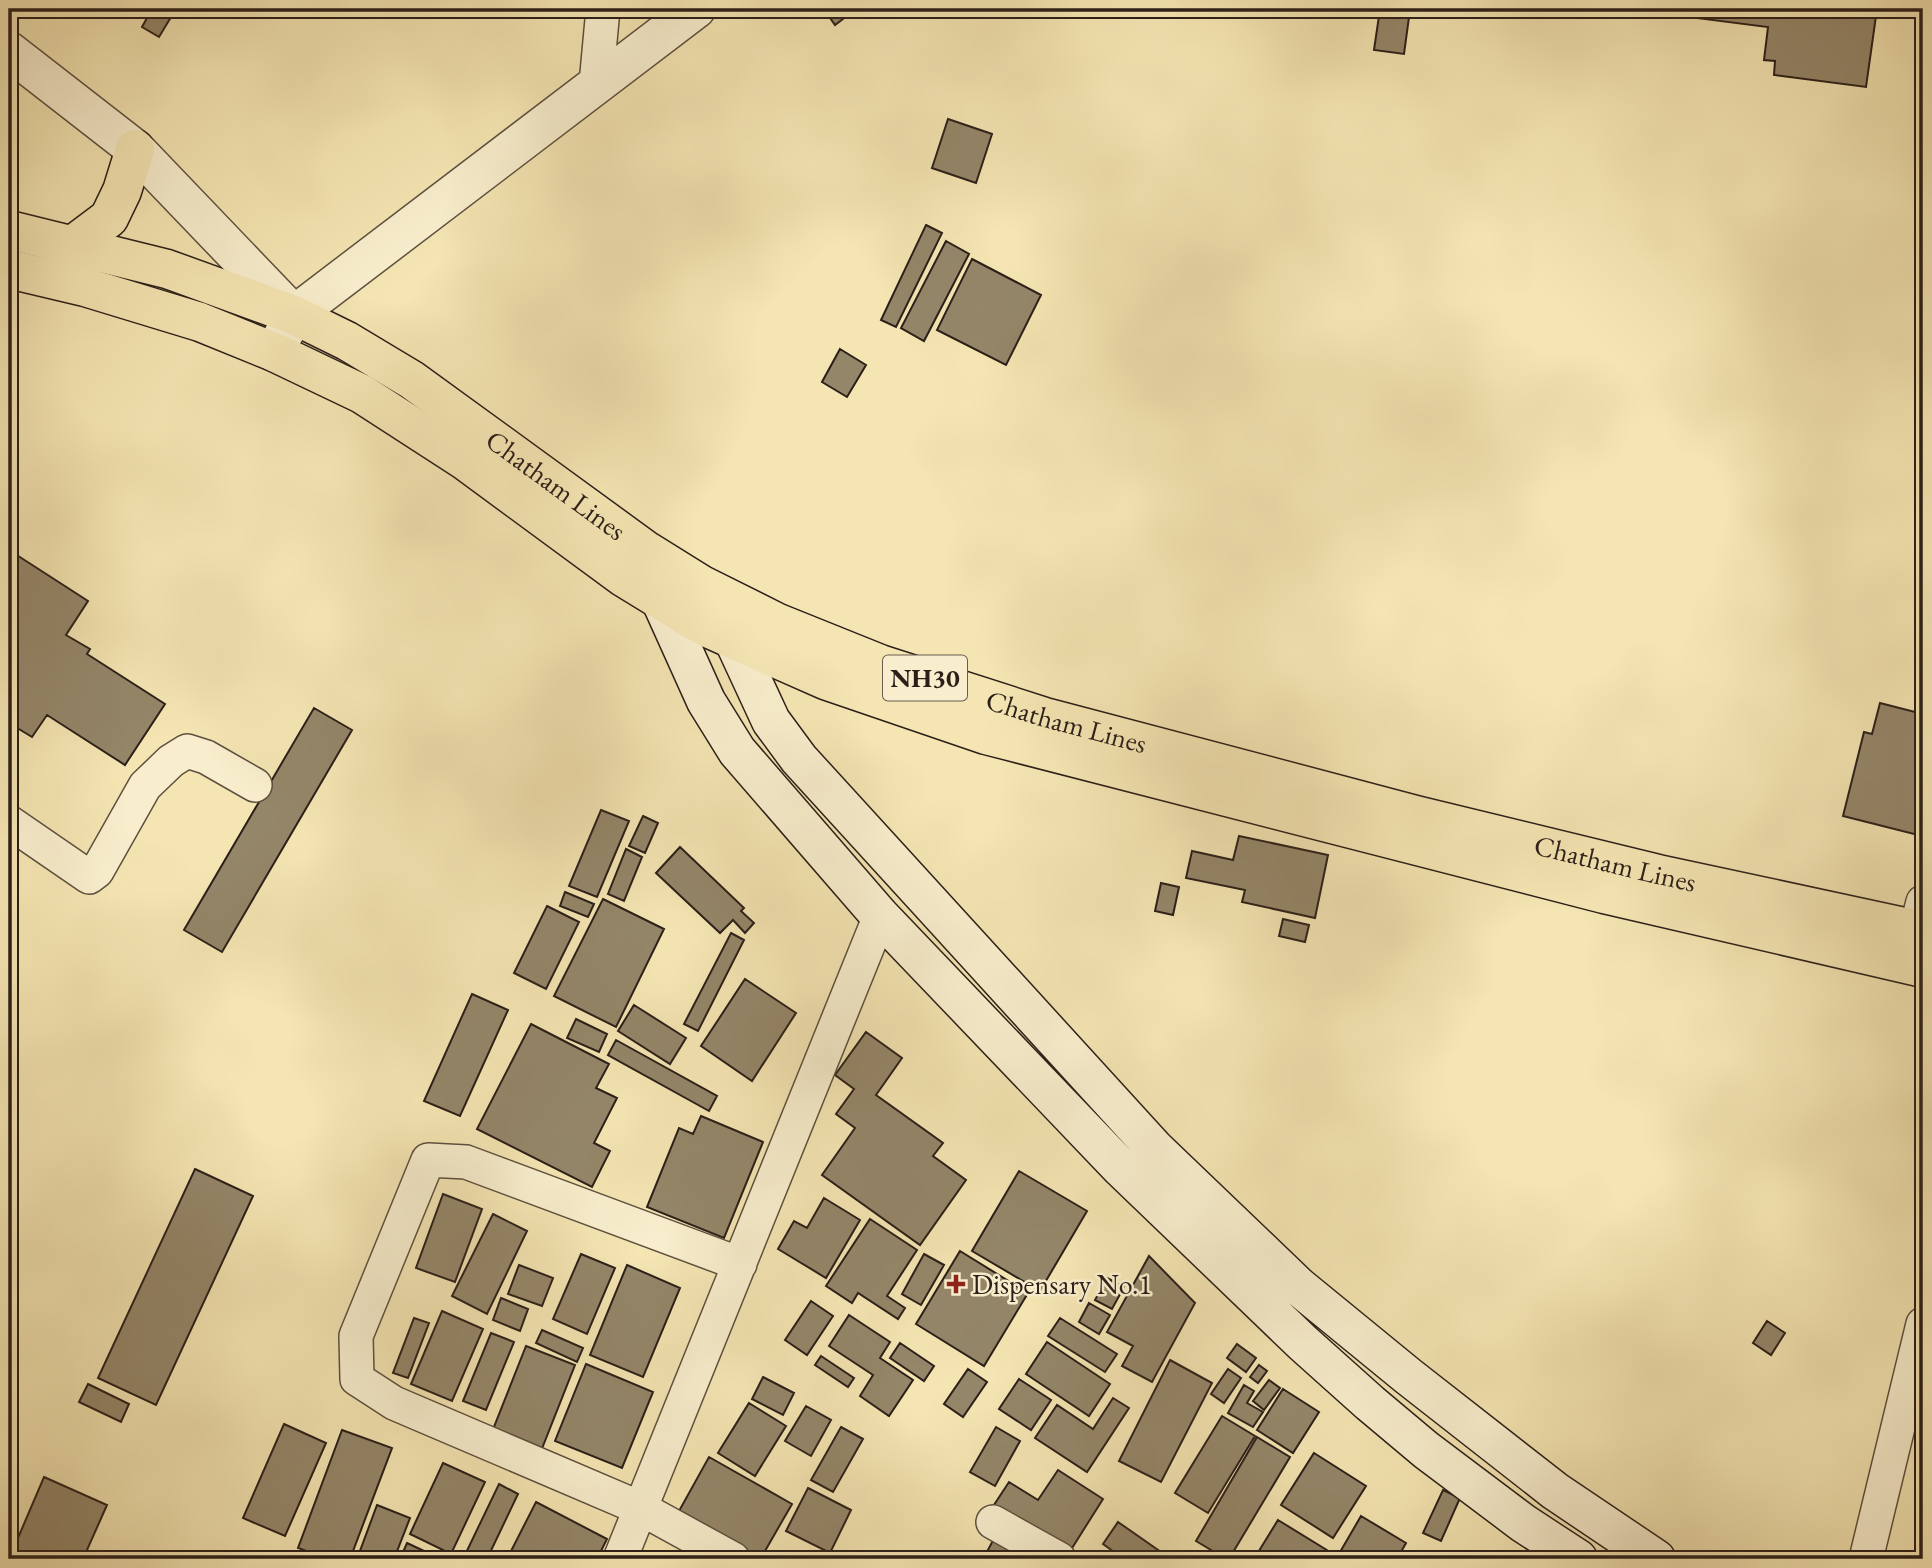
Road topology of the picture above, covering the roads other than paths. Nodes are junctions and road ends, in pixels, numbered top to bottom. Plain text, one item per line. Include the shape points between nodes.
1 (603, 9) edge
2 (695, 9) edge
3 (9, 51) edge
4 (596, 84) junction
5 (135, 149) junction
6 (9, 230) edge
7 (73, 245) junction
8 (9, 269) edge
9 (294, 315) junction
10 (274, 352) junction
11 (660, 599) junction
12 (733, 639) junction
13 (256, 785) dead end
14 (9, 822) edge
15 (880, 916) junction
16 (1921, 921) edge
17 (1923, 968) edge
18 (740, 1264) junction
19 (1923, 1324) edge
20 (640, 1508) junction
21 (993, 1522) dead end
22 (620, 1559) edge
23 (733, 1559) edge
24 (1059, 1559) edge
25 (1578, 1559) edge
26 (1656, 1559) edge
27 (1866, 1559) edge

1 - 4 street
2 - 4 main road
3 - 5 main road
4 - 9 main road
5 - 7 highway via 108,218
5 - 9 main road
6 - 7 highway, Chatham Lines / NH30
7 - 9 highway, Chatham Lines / NH30 via 167,269
8 - 10 highway, Chatham Lines / NH30 via 200,322
9 - 10 main road
9 - 16 highway, Chatham Lines / NH30 via 412,380 647,551 700,584 778,623 880,664 1045,717 1416,815 1658,874
10 - 11 highway, Chatham Lines / NH30 via 362,394
11 - 12 highway, Chatham Lines / NH30
11 - 15 main road via 706,701 737,751
12 - 17 highway, Chatham Lines / NH30 via 825,680 986,735 1604,894
12 - 26 main road via 771,721 799,759 1155,1149 1298,1286 1388,1360 1555,1490
13 - 14 street via 187,751 145,786 97,872 89,877
15 - 18 street
15 - 25 main road via 1121,1168 1303,1343 1426,1450
18 - 20 street
18 - 20 street via 466,1162 428,1160 356,1336 357,1379 394,1403
19 - 27 street
20 - 22 street
20 - 23 street
21 - 24 street

